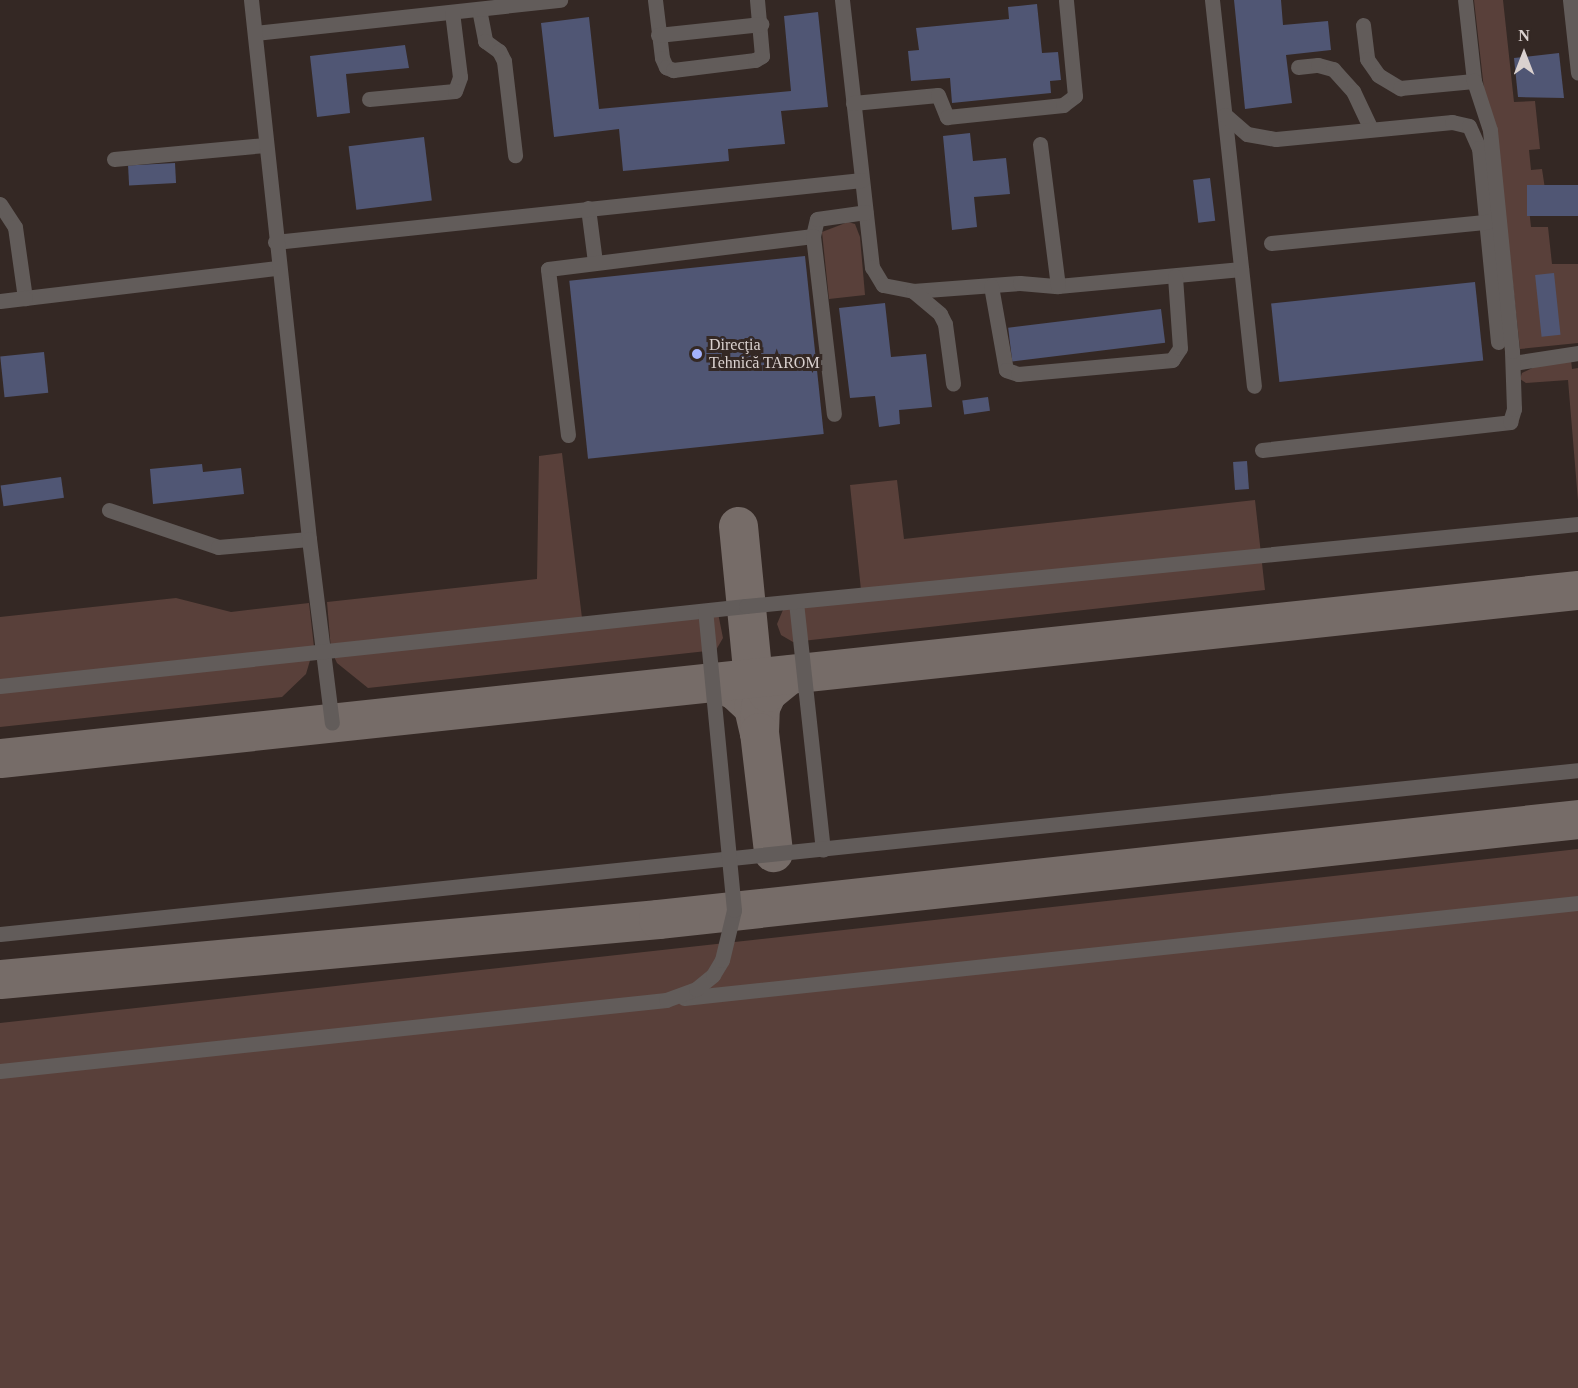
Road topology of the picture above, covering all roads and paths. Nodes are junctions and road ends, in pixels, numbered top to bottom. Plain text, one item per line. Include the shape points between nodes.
1 (251, 0) edge
2 (560, 0) edge
3 (655, 0) edge
4 (758, 0) edge
5 (842, 0) edge
6 (1066, 0) edge
7 (1212, 0) edge
8 (1465, 0) edge
9 (1570, 0) edge
10 (479, 9) junction
11 (452, 12) junction
12 (761, 24) junction
13 (1363, 25) dead end
14 (255, 33) junction
15 (658, 35) junction
16 (1298, 67) dead end
17 (1578, 73) edge
18 (1474, 81) junction
19 (369, 99) dead end
20 (853, 103) junction
21 (1225, 115) junction
22 (1371, 129) junction
23 (1040, 144) dead end
24 (265, 145) junction
25 (515, 155) dead end
26 (114, 159) dead end
27 (862, 180) junction
28 (0, 204) edge
29 (588, 208) junction
30 (866, 212) junction
31 (1487, 222) junction
32 (813, 236) junction
33 (275, 242) junction
34 (1271, 243) dead end
35 (594, 262) junction
36 (277, 268) junction
37 (1242, 269) junction
38 (1175, 276) junction
39 (991, 286) junction
40 (1058, 286) junction
41 (913, 291) junction
42 (25, 298) junction
43 (0, 301) edge
44 (1498, 342) dead end
45 (1578, 353) edge
46 (1513, 363) junction
47 (953, 383) dead end
48 (1254, 386) dead end
49 (834, 414) dead end
50 (568, 435) dead end
51 (1262, 450) dead end
52 (109, 510) dead end
53 (1578, 524) edge
54 (309, 539) junction
55 (796, 602) junction
56 (705, 611) junction
57 (323, 652) junction
58 (0, 686) edge
59 (332, 723) dead end
60 (1578, 770) edge
61 (823, 850) junction
62 (728, 860) junction
63 (1578, 903) edge
64 (0, 934) edge
65 (666, 1000) junction
66 (0, 1071) edge

1 - 14 lane
2 - 10 lane
3 - 15 lane
4 - 12 lane
5 - 20 lane
6 - 20 lane via 1075,96 1063,105 947,117 938,95
7 - 21 lane
8 - 18 lane
9 - 17 lane
10 - 11 lane
10 - 25 lane via 485,40 499,51 504,61
11 - 14 lane
11 - 19 lane via 460,77 455,91
12 - 15 lane
12 - 15 lane via 762,56 755,60 673,70 666,67
13 - 18 lane via 1367,59 1378,75 1400,88
14 - 24 lane
16 - 22 lane via 1318,65 1333,69 1361,104
18 - 46 lane via 1490,130
20 - 27 lane
21 - 22 lane via 1247,134 1260,137
21 - 37 lane
22 - 31 lane via 1452,122 1468,126 1479,148
23 - 40 lane
24 - 26 lane
24 - 33 lane
27 - 29 lane
27 - 30 lane
28 - 42 lane via 15,227
29 - 33 lane
29 - 35 lane
30 - 32 lane via 817,219
30 - 41 lane via 875,276 897,291
31 - 34 lane
31 - 44 lane
32 - 35 lane
32 - 49 lane
33 - 36 lane
35 - 50 lane via 548,269
36 - 42 lane
36 - 54 lane
37 - 38 lane
37 - 48 lane
38 - 39 lane via 1180,348 1172,360 1018,374 1006,370
38 - 40 lane
39 - 40 lane
39 - 41 lane
41 - 47 lane via 940,314 945,324
42 - 43 lane
45 - 46 lane
46 - 51 lane via 1514,409 1510,422
52 - 54 lane via 218,547
53 - 55 lane
54 - 57 lane
55 - 56 lane
55 - 61 lane
56 - 57 lane
56 - 62 lane
57 - 58 lane
57 - 59 lane
60 - 61 lane
61 - 62 lane
62 - 64 lane
62 - 65 lane via 734,910 722,960 713,975 696,989
63 - 65 lane
65 - 66 lane

